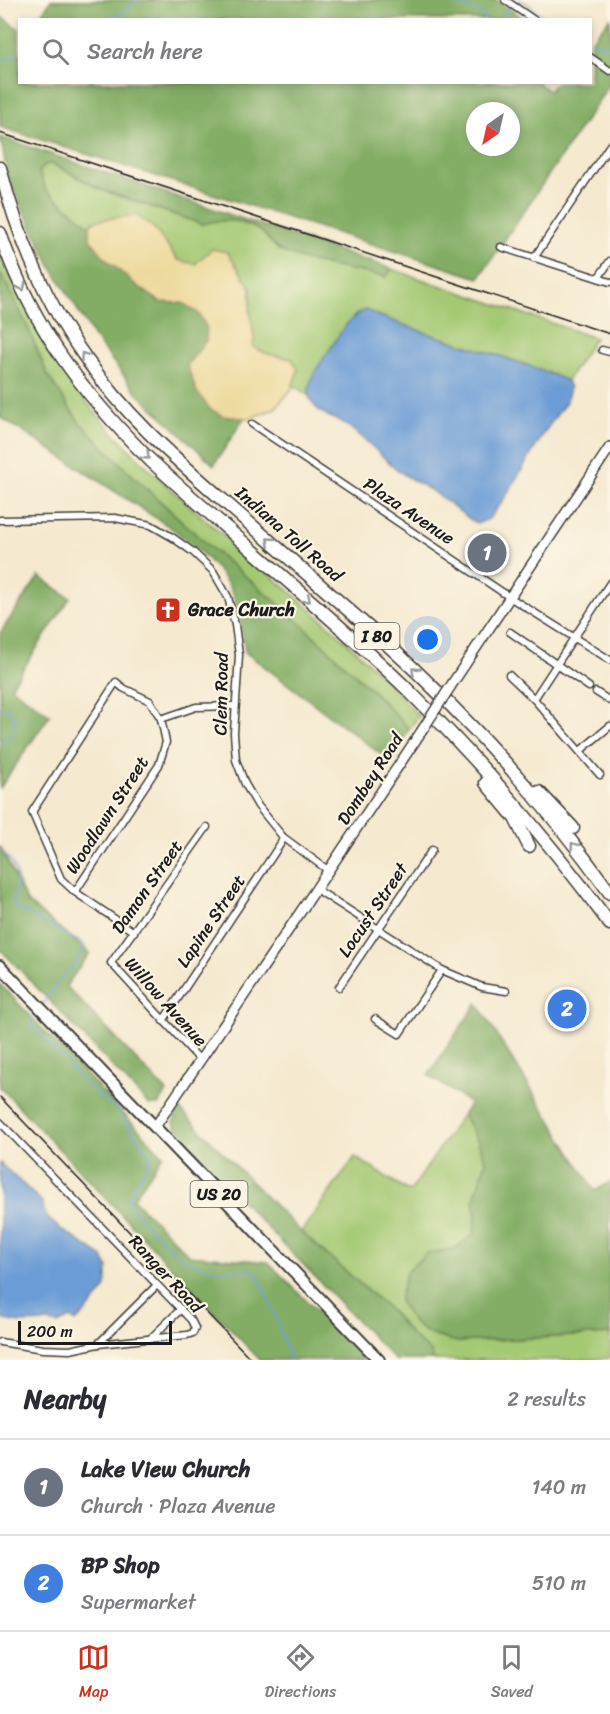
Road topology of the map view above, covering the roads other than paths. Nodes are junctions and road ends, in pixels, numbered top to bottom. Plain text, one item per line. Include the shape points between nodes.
1 (506, 1) edge
2 (531, 18) edge
3 (592, 58) edge
4 (610, 70) edge
5 (610, 145) edge
6 (0, 168) edge
7 (0, 233) edge
8 (501, 247) dead end
9 (534, 258) junction
10 (610, 261) edge
11 (598, 279) junction
12 (610, 282) edge
13 (602, 350) dead end
14 (610, 352) edge
15 (252, 424) dead end
16 (610, 447) edge
17 (0, 520) edge
18 (610, 583) edge
19 (511, 598) junction
20 (510, 632) dead end
21 (574, 637) junction
22 (610, 660) edge
23 (557, 664) junction
24 (509, 675) dead end
25 (589, 687) dead end
26 (408, 690) junction
27 (596, 692) dead end
28 (534, 699) junction
29 (610, 701) edge
30 (236, 706) junction
31 (453, 709) junction
32 (161, 719) junction
33 (610, 726) edge
34 (580, 751) junction
35 (600, 775) dead end
36 (207, 827) dead end
37 (573, 828) dead end
38 (283, 837) junction
39 (529, 846) dead end
40 (432, 850) dead end
41 (329, 871) junction
42 (316, 890) junction
43 (75, 892) junction
44 (610, 893) edge
45 (610, 924) edge
46 (378, 930) junction
47 (134, 932) junction
48 (111, 963) joint
49 (0, 966) edge
50 (442, 970) junction
51 (339, 987) dead end
52 (506, 991) dead end
53 (375, 1019) dead end
54 (163, 1021) junction
55 (200, 1060) junction
56 (0, 1122) edge
57 (155, 1127) junction
58 (158, 1285) junction
59 (181, 1309) junction
60 (150, 1339) junction
61 (0, 1342) edge
62 (98, 1344) junction
63 (379, 1360) edge

1 - 2 street
3 - 4 street
5 - 9 street
31 -> 6 highway, Indiana Toll Road / I 80 via 380,637 162,446 107,388 48,298 20,234
7 -> 26 highway, Indiana Toll Road / I 80 via 19,280 53,344 111,420 150,460
8 - 9 street
9 - 11 street
10 - 11 street
11 - 12 street
13 - 14 street
15 - 19 street, Plaza Avenue
16 - 19 street, Dombey Road
17 - 30 street, Clem Road via 115,518 151,525 193,552 213,571 228,597 239,655
18 - 21 street
19 - 21 street, Plaza Avenue
19 - 41 street, Dombey Road, bridge
20 - 23 street
21 - 22 street, Plaza Avenue
21 - 23 street
23 - 25 street
23 - 28 street
24 - 28 street
26 - 39 highway via 515,818
26 - 45 highway, Indiana Toll Road / I 80 via 516,805
27 - 29 street
28 - 34 street
30 - 32 street via 196,707
30 - 38 street, Clem Road via 236,760 258,806
31 - 37 highway via 482,732
44 -> 31 highway, Indiana Toll Road / I 80 via 530,792
32 - 43 street, Woodlawn Street via 166,742 159,765
32 - 43 street, Willow Avenue via 150,701 116,682 32,812 61,879
33 - 34 street
34 - 35 street
36 - 47 street, Damon Street
38 - 41 street, Clem Road
38 - 54 street, Lapine Street
40 - 46 street, Locust Street
41 - 42 street, Dombey Road
42 - 46 street
42 - 55 street, Dombey Road
43 - 47 street, Willow Avenue
46 - 50 street
46 - 51 street, Locust Street
47 - 48 street, Damon Street
48 - 54 street, Willow Avenue
49 - 57 main road, US 20
50 - 52 street via 482,987
50 - 53 street via 399,1034
54 - 55 street, Willow Avenue
55 - 57 street, Dombey Road
56 - 58 street, Ranger Road
57 - 63 main road, US 20
58 - 59 street, Ranger Road
58 - 62 street
59 - 60 street
59 - 60 street, Ranger Road via 194,1324 193,1333
60 - 62 street, Ranger Road
61 - 62 street, Ranger Road via 65,1350

